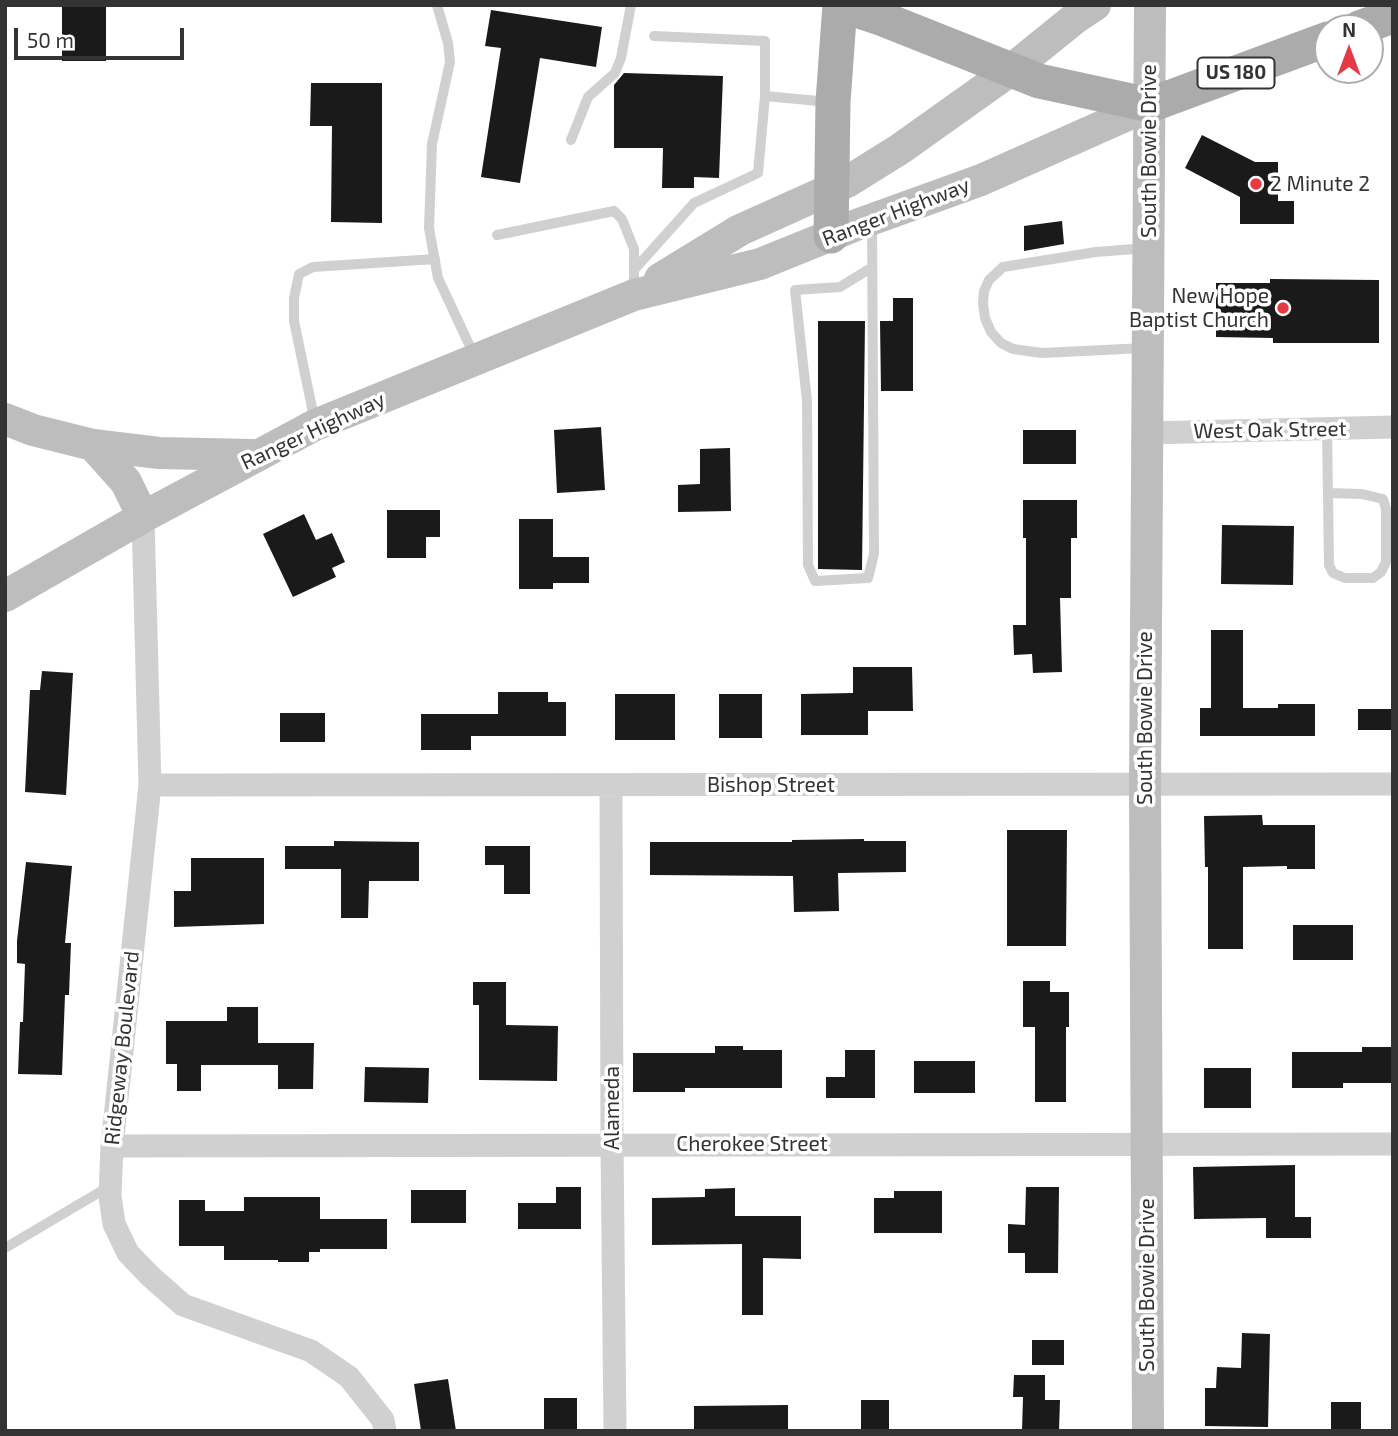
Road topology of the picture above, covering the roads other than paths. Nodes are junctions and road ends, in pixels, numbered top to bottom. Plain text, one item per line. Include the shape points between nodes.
1 (437, 5) edge
2 (631, 5) edge
3 (841, 5) edge
4 (1095, 5) edge
5 (1150, 5) edge
6 (654, 36) dead end
7 (1314, 42) edge
8 (1011, 70) junction
9 (765, 96) junction
10 (833, 102) junction
11 (1150, 105) junction
12 (571, 140) dead end
13 (831, 189) junction
14 (872, 220) junction
15 (497, 235) dead end
16 (831, 236) junction
17 (1148, 248) junction
18 (435, 259) junction
19 (871, 268) junction
20 (634, 283) junction
21 (1148, 347) junction
22 (476, 359) junction
23 (5, 419) edge
24 (315, 425) junction
25 (1393, 428) edge
26 (1327, 429) junction
27 (1147, 433) junction
28 (93, 445) junction
29 (258, 455) junction
30 (1328, 493) junction
31 (143, 517) junction
32 (5, 596) edge
33 (1393, 784) edge
34 (150, 785) junction
35 (611, 785) junction
36 (1145, 786) junction
37 (612, 1144) junction
38 (1146, 1144) junction
39 (1393, 1144) edge
40 (112, 1146) junction
41 (110, 1186) junction
42 (5, 1248) edge
43 (386, 1431) edge
44 (615, 1431) edge
45 (1148, 1431) edge

1 - 18 lane via 450,62 432,144 429,228
2 - 12 lane via 615,72 588,97
3 - 8 main road
3 - 10 main road
4 - 8 main road, Ranger Highway
5 - 11 main road, South Bowie Drive
6 - 9 lane via 765,41
7 - 11 main road, US 180
8 - 11 main road via 1039,81
8 - 13 main road, Ranger Highway via 900,149
9 - 10 lane
9 - 20 lane via 758,173 694,203
10 - 13 main road
11 - 14 main road, Ranger Highway via 982,180
11 - 17 main road, South Bowie Drive
13 - 16 main road
13 - 20 main road, Ranger Highway
14 - 16 main road, Ranger Highway
14 - 19 lane
15 - 20 lane via 614,211 634,248
16 - 20 main road, Ranger Highway via 760,264
17 - 21 main road, South Bowie Drive
17 - 21 lane via 1003,267 989,280 983,303 991,332 1013,349 1042,353
18 - 22 lane via 438,278
18 - 24 lane via 313,267 299,274 294,321
19 - 19 lane via 874,554 868,578 815,581 808,565 807,401 795,289 840,286
20 - 22 main road, Ranger Highway
21 - 27 main road, South Bowie Drive
22 - 24 main road, Ranger Highway
23 - 28 main road
24 - 29 main road, Ranger Highway
25 - 26 street, West Oak Street
26 - 27 street, West Oak Street
26 - 30 lane
27 - 36 main road, South Bowie Drive
28 - 29 main road via 159,453
28 - 31 main road via 126,482
29 - 31 main road, Ranger Highway
30 - 30 lane via 1333,573 1373,578 1386,562 1383,499
31 - 32 main road, Ranger Highway
31 - 34 street, Ridgeway Boulevard
33 - 36 street, Bishop Street
34 - 35 street, Bishop Street
34 - 40 street, Ridgeway Boulevard
35 - 36 street, Bishop Street
35 - 37 street, Alameda
36 - 38 main road, South Bowie Drive
37 - 38 street, Cherokee Street
37 - 40 street, Cherokee Street
37 - 44 street, Alameda
38 - 39 street, Cherokee Street
38 - 45 main road, South Bowie Drive
40 - 41 street, Ridgeway Boulevard
41 - 42 lane
41 - 43 street, Ridgeway Boulevard via 114,1224 128,1253 150,1276 183,1305 311,1351 349,1377 383,1420

